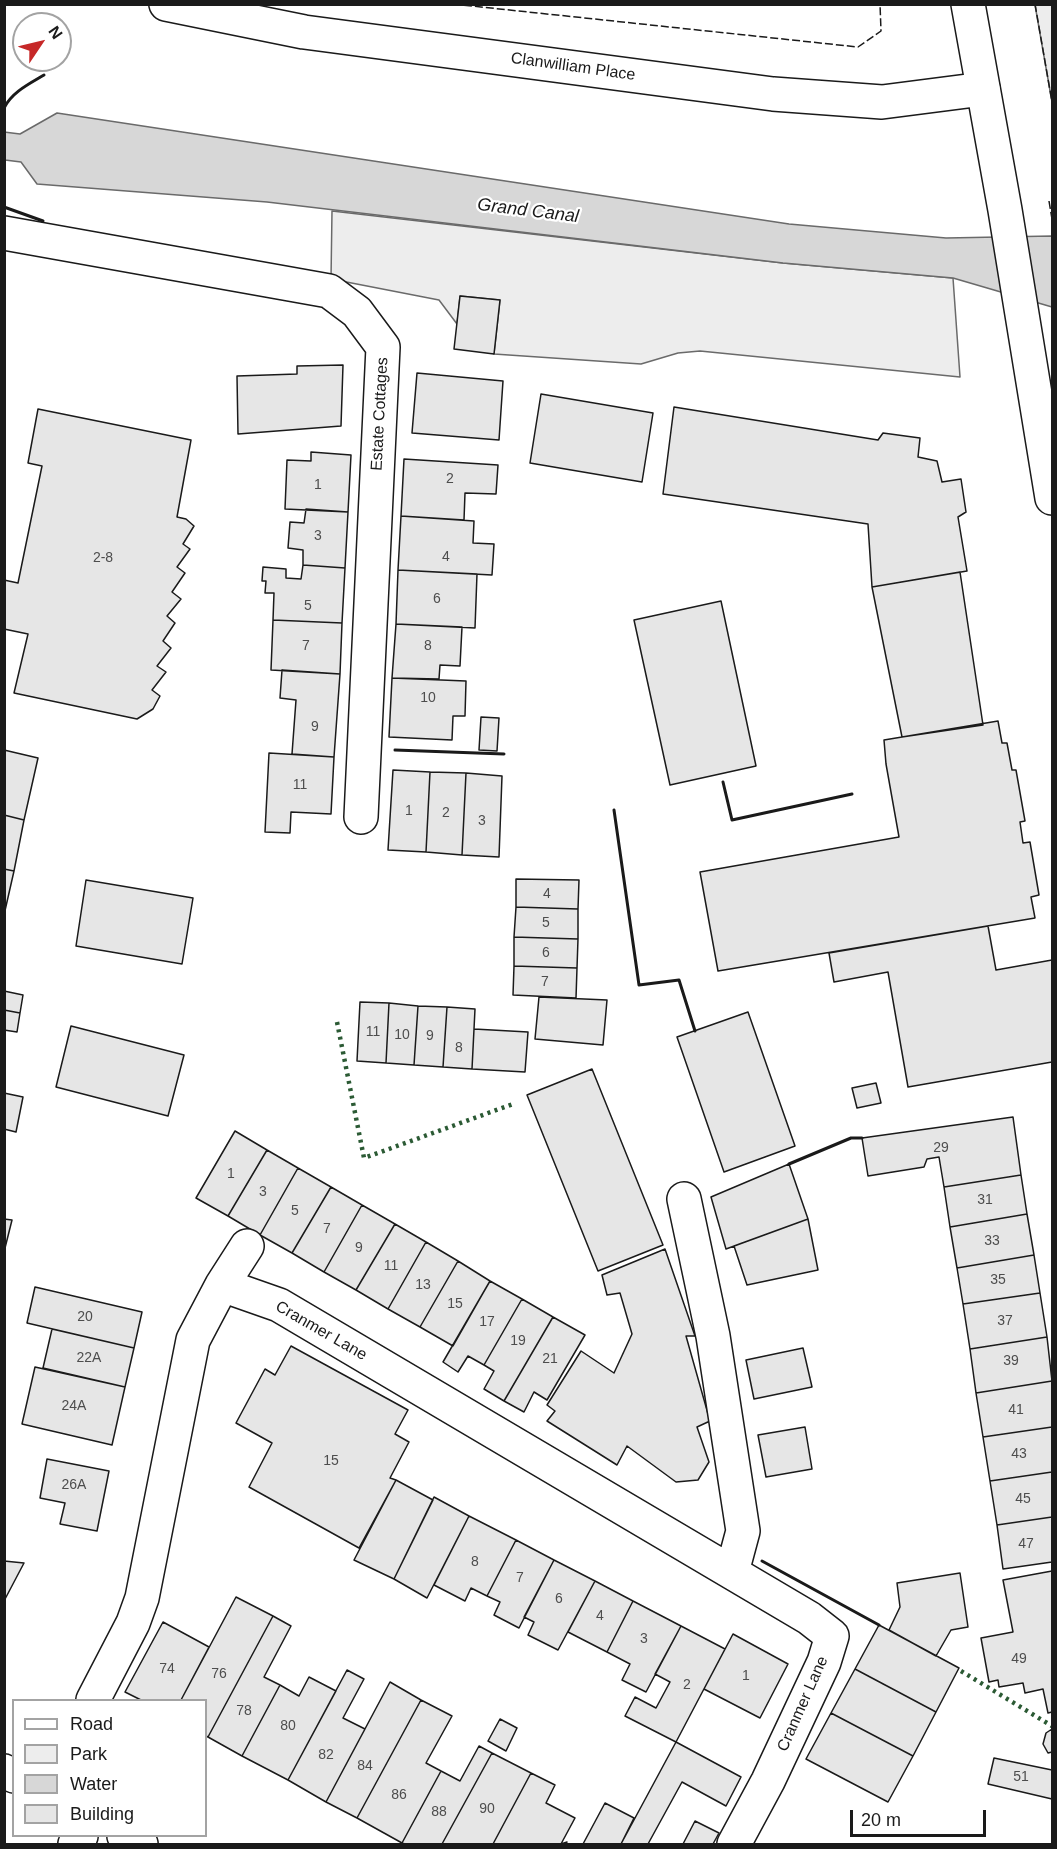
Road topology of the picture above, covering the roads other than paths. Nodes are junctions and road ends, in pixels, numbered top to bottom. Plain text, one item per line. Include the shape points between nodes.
1 (166, 4) edge
2 (968, 4) edge
3 (983, 89) junction
4 (4, 233) edge
5 (1053, 498) edge
6 (361, 817) dead end
7 (684, 1199) dead end
8 (247, 1246) dead end
9 (222, 1285) junction
10 (732, 1572) junction
11 (94, 1699) edge
12 (126, 1837) edge
13 (141, 1845) edge
14 (734, 1845) edge

1 - 3 street, Clanwilliam Place via 304,32 773,94 882,102
2 - 3 street
3 - 5 street
4 - 6 street, Estate Cottages via 329,291 357,312 383,347
7 - 10 street via 713,1336 743,1531
8 - 9 street
9 - 10 street, Cranmer Lane via 279,1305
9 - 11 street via 193,1340 142,1598
10 - 14 street, Cranmer Lane via 832,1636 824,1662
12 - 13 street

